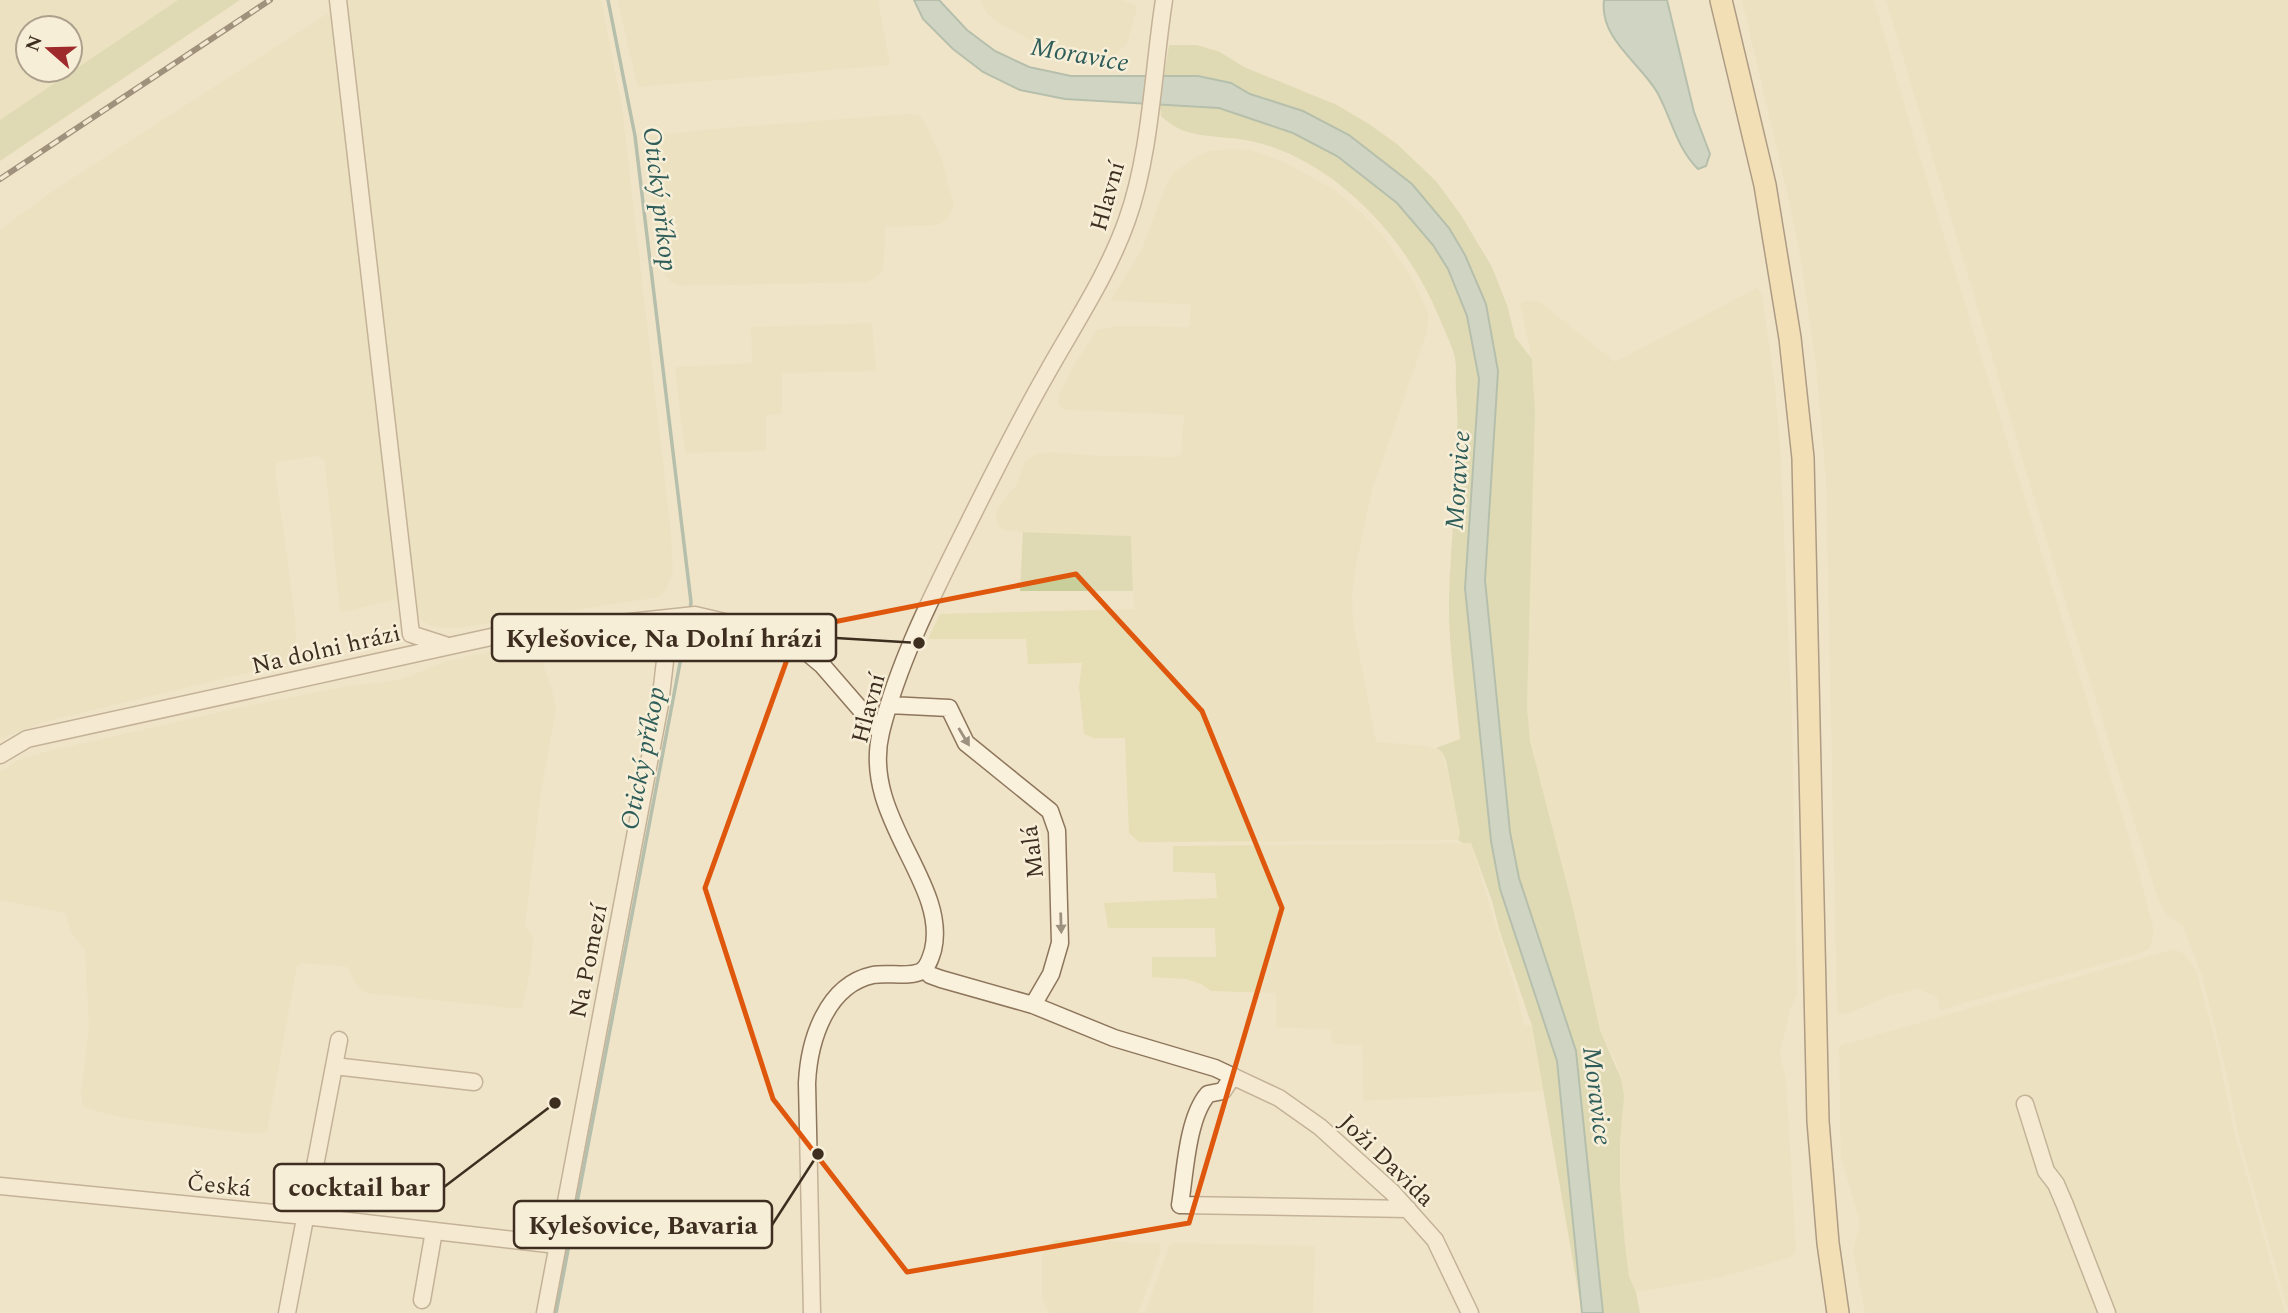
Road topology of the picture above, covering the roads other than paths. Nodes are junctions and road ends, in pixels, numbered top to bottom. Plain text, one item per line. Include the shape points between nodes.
1 (338, 0) edge
2 (1164, 0) edge
3 (1721, 0) edge
4 (682, 616) junction
5 (447, 646) junction
6 (889, 705) junction
7 (881, 733) junction
8 (0, 755) edge
9 (925, 969) junction
10 (1033, 1005) junction
11 (339, 1040) dead end
12 (334, 1066) junction
13 (1233, 1076) junction
14 (474, 1082) dead end
15 (2025, 1104) dead end
16 (0, 1186) edge
17 (1408, 1209) junction
18 (304, 1216) junction
19 (434, 1231) junction
20 (557, 1245) junction
21 (422, 1300) dead end
22 (287, 1313) edge
23 (545, 1313) edge
24 (812, 1313) edge
25 (1470, 1313) edge
26 (1838, 1313) edge
27 (2107, 1313) edge

1 - 5 street via 411,634
2 - 6 street, Hlavní via 1136,194 1112,257 995,470 925,613
3 - 26 main road via 1765,185 1790,338 1803,458 1818,1121
4 - 5 street, Na dolni hrázi
4 - 7 street, Na dolni hrázi via 763,631 804,650
4 - 20 street, Na Pomezí via 660,704
5 - 8 street, Na dolni hrázi via 27,739
6 - 7 street, Hlavní
6 -> 10 street, Malá via 949,708 966,743 1050,811 1057,831 1062,932 1051,974
7 - 9 street, Hlavní via 878,767 882,796 924,889 933,921 934,945
9 - 10 street, Joži Davida via 941,979
9 - 24 street via 859,980 839,995 818,1028 807,1083
10 - 13 street, Joži Davida via 1114,1038
11 - 12 street
12 - 14 street
12 - 18 street
13 - 17 street, Joži Davida via 1279,1098 1320,1126
13 - 17 street via 1223,1091 1208,1094 1200,1105 1180,1205
15 - 27 street via 2046,1171 2056,1184
16 - 18 street, Česká
17 - 25 street, Joži Davida via 1435,1240
18 - 19 street, Česká
18 - 22 street
19 - 20 street, Česká
19 - 21 street
20 - 23 street, Na Pomezí

